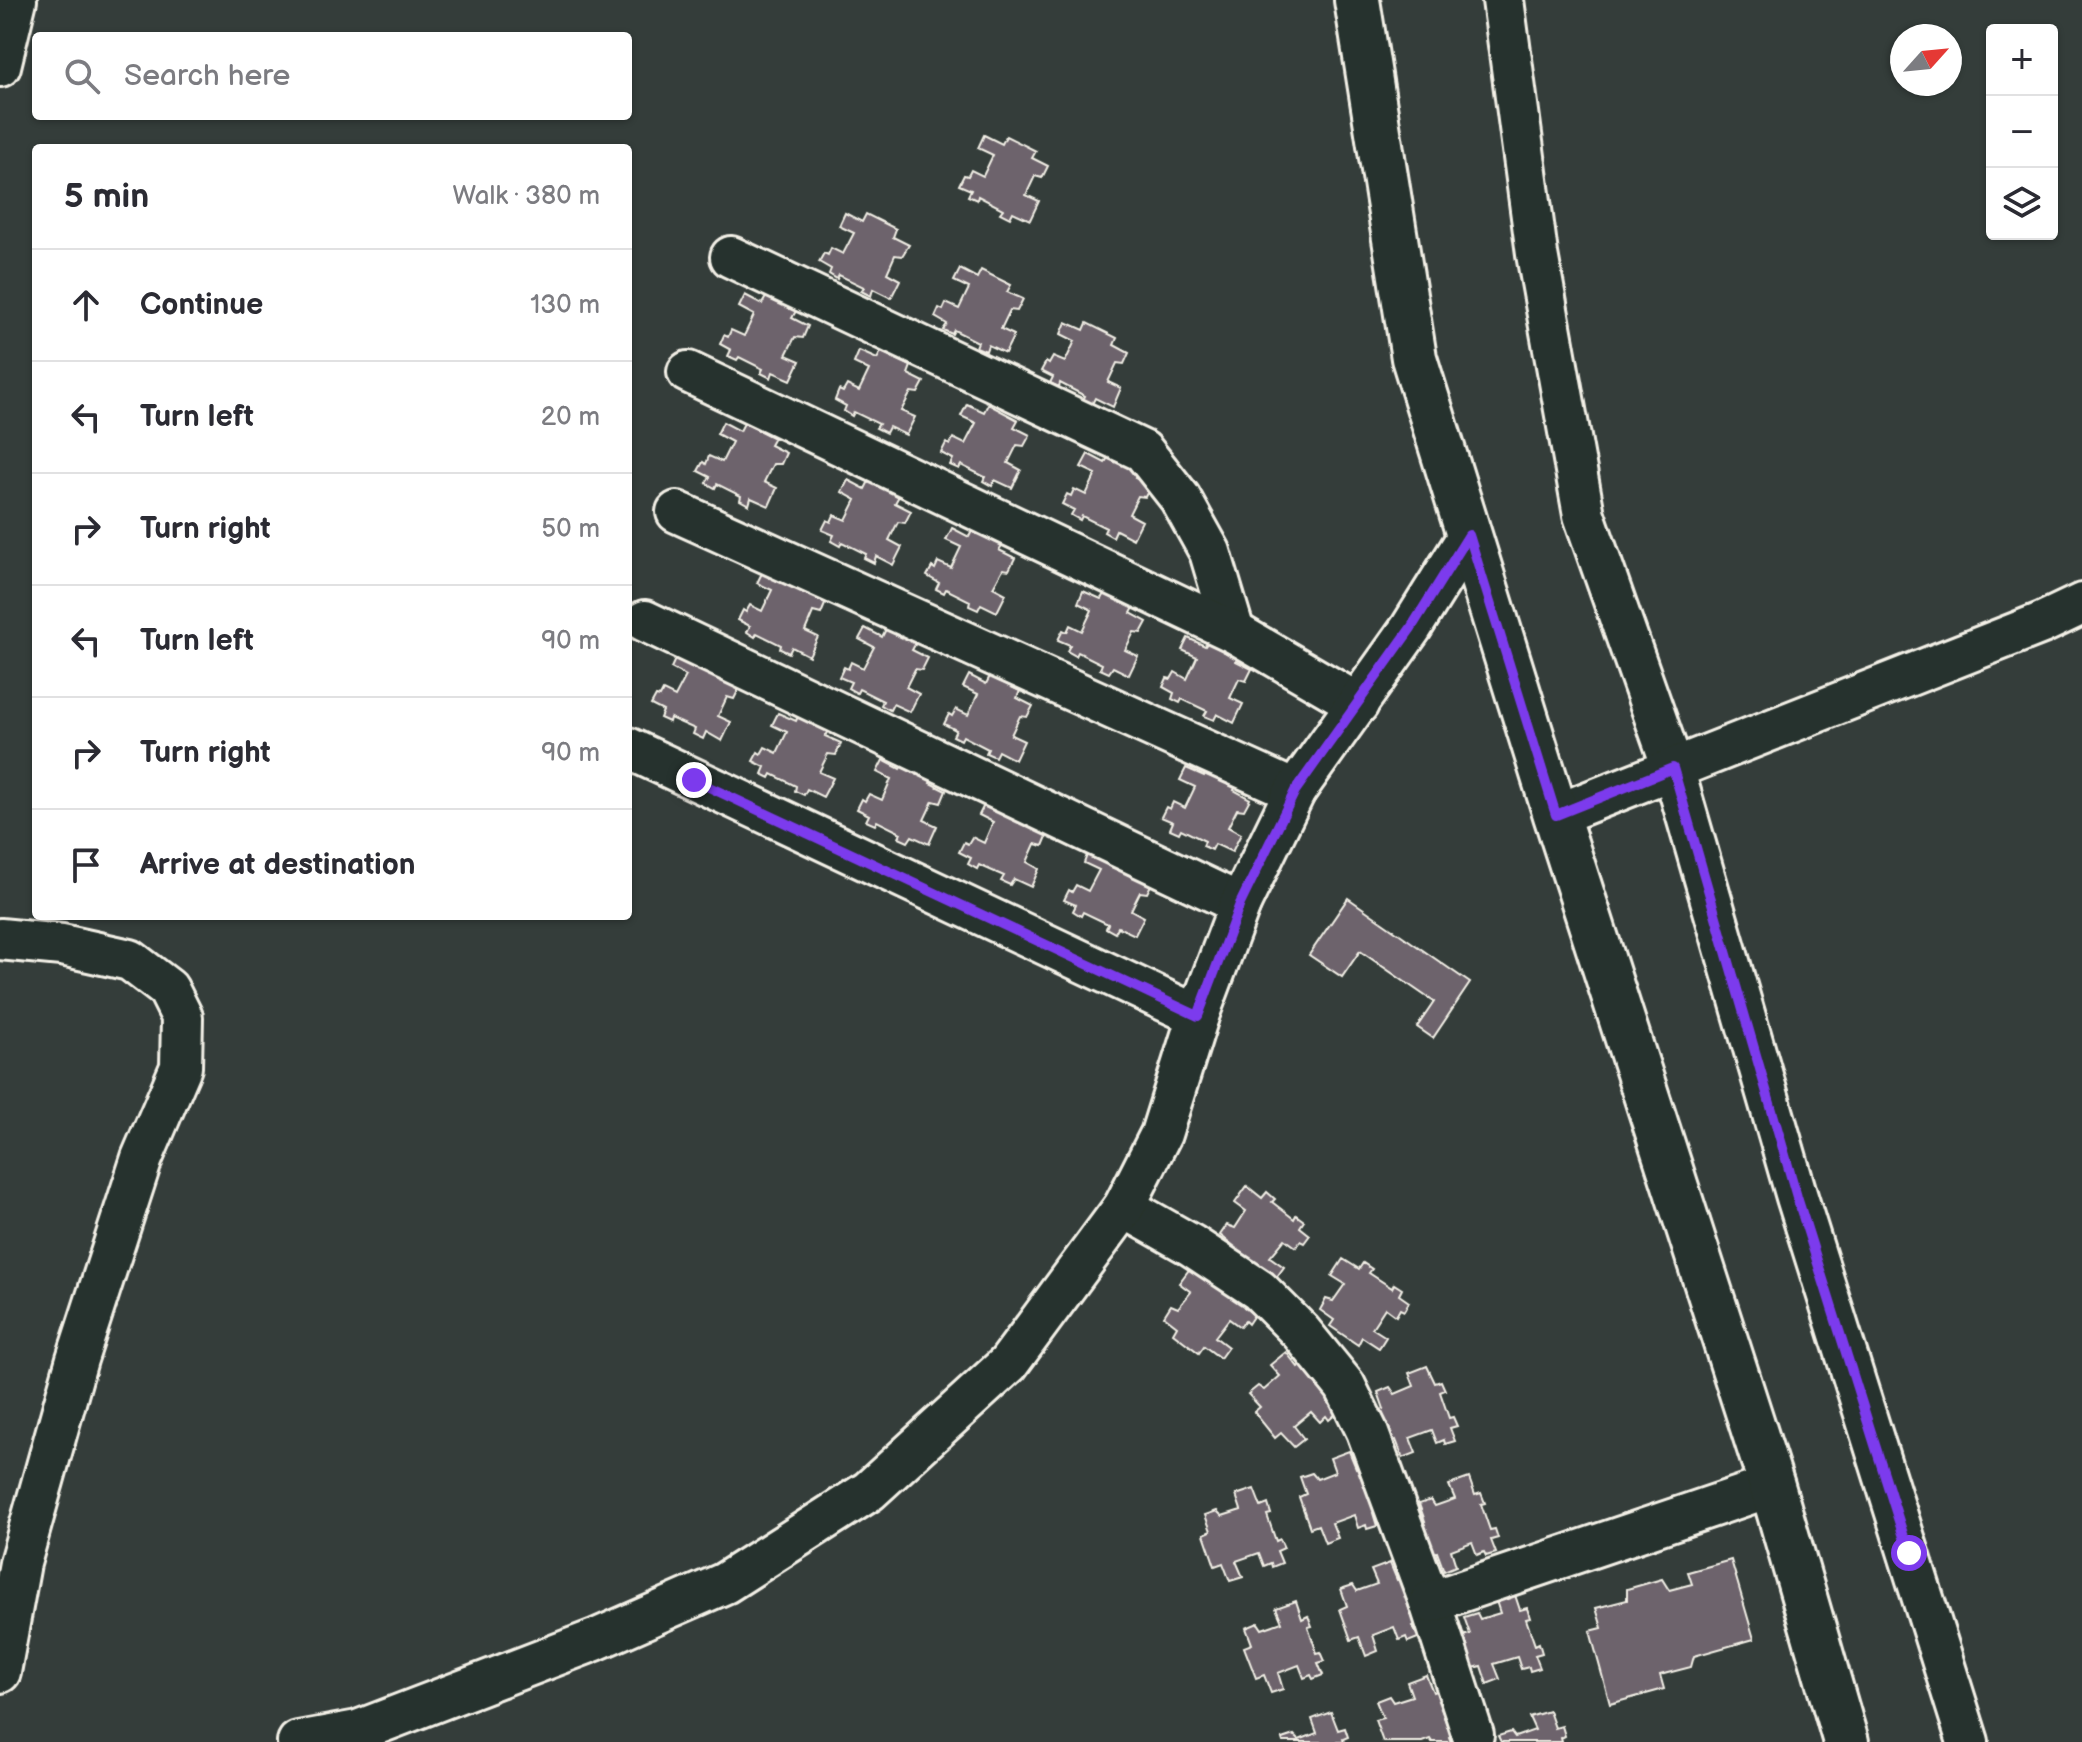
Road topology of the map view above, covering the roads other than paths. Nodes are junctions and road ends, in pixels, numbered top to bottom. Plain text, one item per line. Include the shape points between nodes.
1 (16, 0) edge
2 (1357, 0) edge
3 (1503, 0) edge
4 (0, 66) edge
5 (731, 257) dead end
6 (688, 372) dead end
7 (677, 512) dead end
8 (1469, 535) junction
9 (2082, 604) edge
10 (645, 621) dead end
11 (1234, 632) junction
12 (1358, 704) junction
13 (632, 750) edge
14 (1673, 768) junction
15 (1295, 791) junction
16 (1556, 815) junction
17 (1240, 904) junction
18 (0, 939) edge
19 (1198, 1016) junction
20 (1124, 1207) junction
21 (1772, 1486) junction
22 (1430, 1602) junction
23 (0, 1672) edge
24 (1473, 1735) dead end
25 (298, 1742) edge
26 (1846, 1742) edge
27 (1968, 1742) edge

1 - 4 street
2 - 8 street via 1414,358
3 - 14 street via 1537,254 1584,515
5 - 11 street via 1143,451 1180,498 1210,552
6 - 11 street
7 - 15 street
8 - 12 street
8 - 16 street
9 - 14 street
10 - 17 street
11 - 12 street
12 - 15 street
13 - 19 street
14 - 16 street
14 - 27 street via 1797,1197
15 - 17 street
16 - 21 street
17 - 19 street
18 - 23 street via 130,960 168,989 182,1017 181,1067 142,1158 77,1359 20,1563
19 - 20 street via 1161,1134
20 - 22 street via 1259,1290 1345,1386
20 - 25 street via 1008,1364 869,1491 710,1590 358,1731
21 - 22 street
21 - 26 street
22 - 24 street

